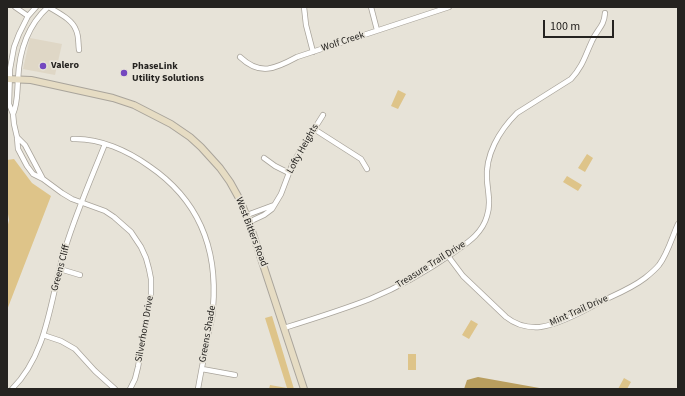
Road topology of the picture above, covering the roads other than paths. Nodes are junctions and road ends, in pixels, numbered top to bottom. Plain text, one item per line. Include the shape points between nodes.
1 (15, 7) edge
2 (36, 7) edge
3 (48, 7) edge
4 (304, 7) edge
5 (371, 7) edge
6 (449, 7) edge
7 (441, 8) edge
8 (605, 13) dead end
9 (28, 16) junction
10 (377, 30) junction
11 (79, 50) dead end
12 (313, 52) junction
13 (240, 57) dead end
14 (9, 79) edge
15 (18, 79) junction
16 (13, 114) junction
17 (323, 114) dead end
18 (314, 129) junction
19 (17, 137) junction
20 (73, 139) dead end
21 (105, 144) junction
22 (32, 158) junction
23 (264, 158) dead end
24 (25, 162) junction
25 (367, 169) dead end
26 (289, 173) junction
27 (43, 179) junction
28 (82, 202) junction
29 (266, 210) junction
30 (246, 215) junction
31 (250, 222) junction
32 (678, 224) edge
33 (448, 256) junction
34 (60, 270) junction
35 (80, 275) dead end
36 (284, 328) junction
37 (43, 335) junction
38 (202, 368) junction
39 (235, 375) dead end
40 (12, 389) edge
41 (114, 389) edge
42 (130, 389) edge
43 (198, 389) edge
44 (304, 389) edge

1 - 9 street
2 - 9 street, Silverhorn Drive
3 - 11 street via 73,24
3 - 15 street, Silverhorn Drive via 35,21 26,38
4 - 12 street
5 - 10 street
6 - 7 street, Wolf Creek
7 - 10 street, Wolf Creek
8 - 33 street, Treasure Trail Drive via 605,21 592,39 575,75 517,113 497,138 487,165 488,215 476,235
9 - 14 street, Silverhorn Drive via 14,47
10 - 12 street, Wolf Creek
12 - 13 street, Wolf Creek via 268,69 250,66
14 - 15 main road, West Bitters Road
14 - 16 street, Silverhorn Drive via 9,104
15 - 16 street, Silverhorn Drive via 17,106
15 - 30 main road, West Bitters Road via 134,104 171,124 190,137 217,164 230,182
16 - 19 street, Silverhorn Drive
17 - 18 street, Lofty Heights
18 - 25 street via 361,158
18 - 26 street, Lofty Heights
19 - 22 street, Silverhorn Drive
19 - 24 street, Silverhorn Drive via 18,148
20 - 21 street, Greens Shade
21 - 28 street, Greens Cliff
21 - 38 street, Greens Shade via 133,155 164,177 186,200 199,222 207,242 214,282 213,309
22 - 24 street
22 - 27 street, Silverhorn Drive
23 - 26 street
24 - 27 street, Silverhorn Drive via 33,174
26 - 29 street, Lofty Heights via 281,194 274,205
27 - 28 street, Silverhorn Drive via 62,194
28 - 34 street, Greens Cliff
28 - 42 street, Silverhorn Drive via 105,211 131,232 141,247 149,269 151,295 138,367
29 - 30 street, Lofty Heights
29 - 31 street, Lofty Heights
30 - 31 main road, West Bitters Road
31 - 36 main road, West Bitters Road
32 - 33 street, Mint Trail Drive via 663,258 646,277 582,311 541,327 522,326 512,322 463,276
33 - 36 street, Treasure Trail Drive via 397,287 370,299
34 - 35 street
34 - 37 street, Greens Cliff
36 - 44 main road, West Bitters Road
37 - 40 street, Greens Cliff via 32,362
37 - 41 street via 75,349
38 - 39 street
38 - 43 street, Greens Shade

